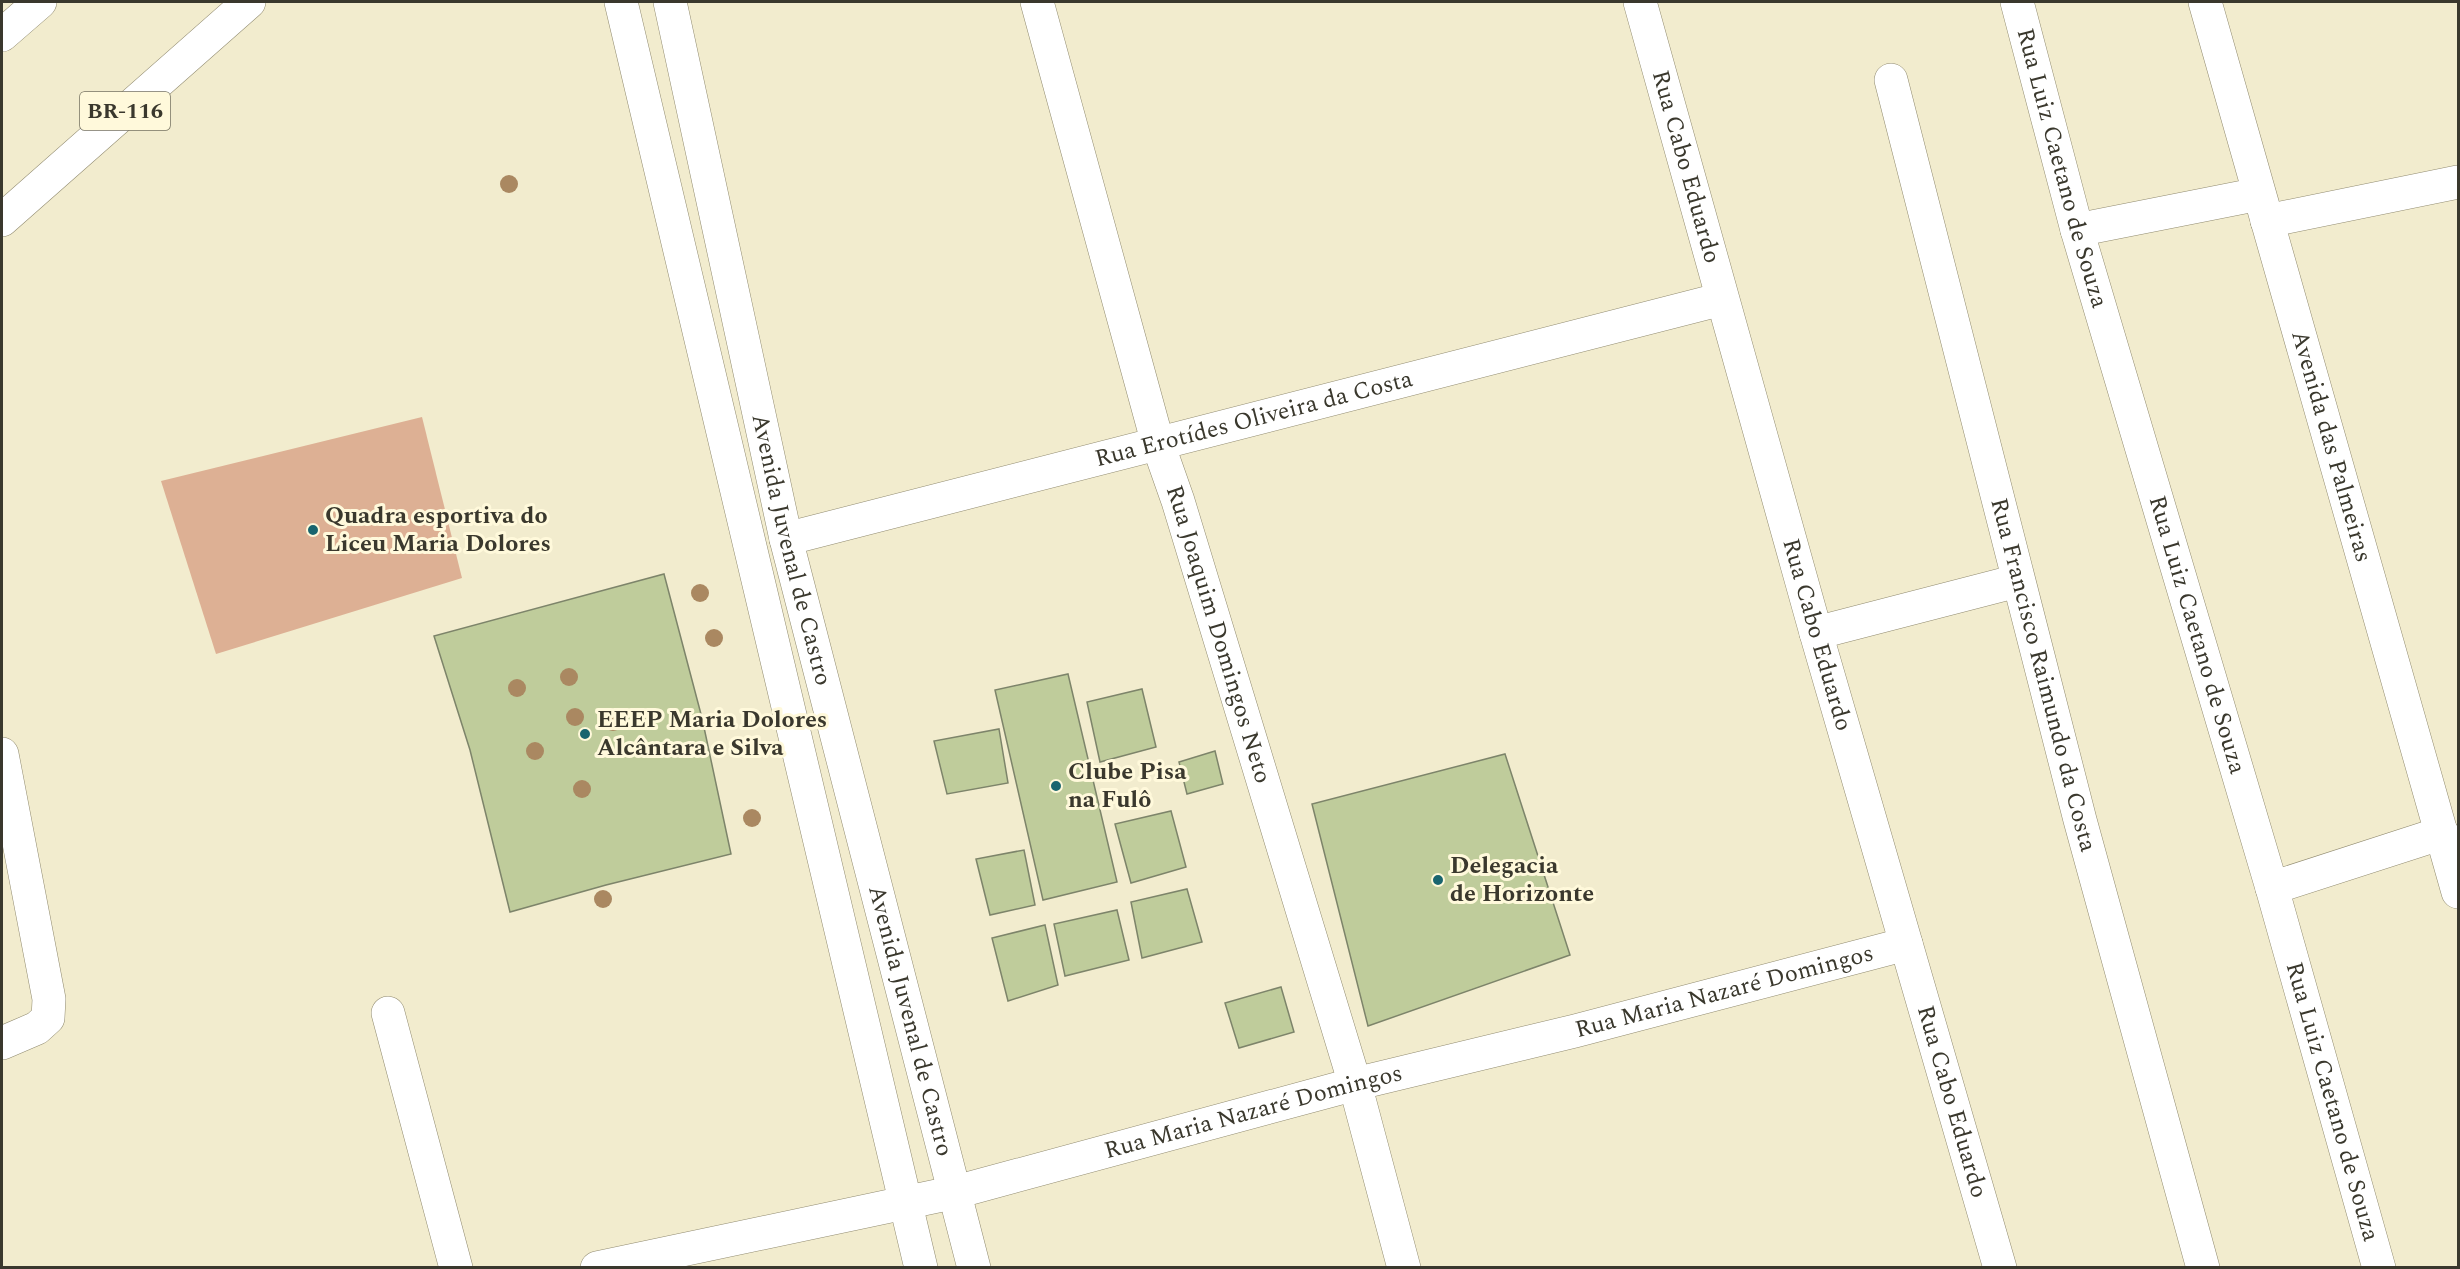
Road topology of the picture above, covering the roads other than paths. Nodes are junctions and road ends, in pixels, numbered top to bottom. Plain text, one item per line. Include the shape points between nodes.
1 (40, 2) edge
2 (249, 2) edge
3 (621, 2) edge
4 (670, 2) edge
5 (1037, 2) edge
6 (1640, 2) edge
7 (2017, 2) edge
8 (2205, 2) edge
9 (2, 34) edge
10 (1891, 80) dead end
11 (2458, 182) edge
12 (2263, 208) junction
13 (2, 220) edge
14 (2077, 230) junction
15 (1722, 299) junction
16 (1158, 444) junction
17 (786, 539) junction
18 (2017, 581) junction
19 (1816, 633) junction
20 (2, 753) edge
21 (2442, 834) junction
22 (2272, 888) junction
23 (2458, 892) edge
24 (1906, 944) junction
25 (388, 1013) dead end
26 (2, 1043) edge
27 (1355, 1084) junction
28 (956, 1192) junction
29 (905, 1203) junction
30 (456, 1268) edge
31 (597, 1268) edge
32 (921, 1268) edge
33 (974, 1268) edge
34 (1404, 1268) edge
35 (2000, 1268) edge
36 (2203, 1268) edge
37 (2379, 1268) edge

1 - 9 main road
2 - 13 main road, BR-116
3 - 29 main road, Avenida Juvenal de Castro
4 - 17 main road, Avenida Juvenal de Castro
5 - 16 main road, Rua Joaquim Domingos Neto
6 - 15 main road, Rua Cabo Eduardo
7 - 14 main road, Rua Luiz Caetano de Souza
8 - 12 main road, Avenida das Palmeiras
10 - 18 main road, Rua Francisco Raimundo da Costa
11 - 12 main road
12 - 14 main road
12 - 21 main road, Avenida das Palmeiras
14 - 22 main road, Rua Luiz Caetano de Souza
15 - 16 main road, Rua Erotídes Oliveira da Costa
15 - 19 main road, Rua Cabo Eduardo
16 - 17 main road, Rua Erotídes Oliveira da Costa
16 - 27 main road, Rua Joaquim Domingos Neto
17 - 28 main road, Avenida Juvenal de Castro
18 - 19 main road
18 - 36 main road, Rua Francisco Raimundo da Costa
19 - 24 main road, Rua Cabo Eduardo
20 - 26 main road via 49,999 48,1018 38,1028
21 - 22 main road
21 - 23 main road, Avenida das Palmeiras
22 - 37 main road, Rua Luiz Caetano de Souza
24 - 27 main road, Rua Maria Nazaré Domingos
24 - 35 main road, Rua Cabo Eduardo
25 - 30 main road
27 - 28 main road, Rua Maria Nazaré Domingos
27 - 34 main road, Rua Joaquim Domingos Neto
28 - 29 main road, Rua Maria Nazaré Domingos
28 - 33 main road, Avenida Juvenal de Castro
29 - 31 main road, Rua Maria Nazaré Domingos
29 - 32 main road, Avenida Juvenal de Castro

